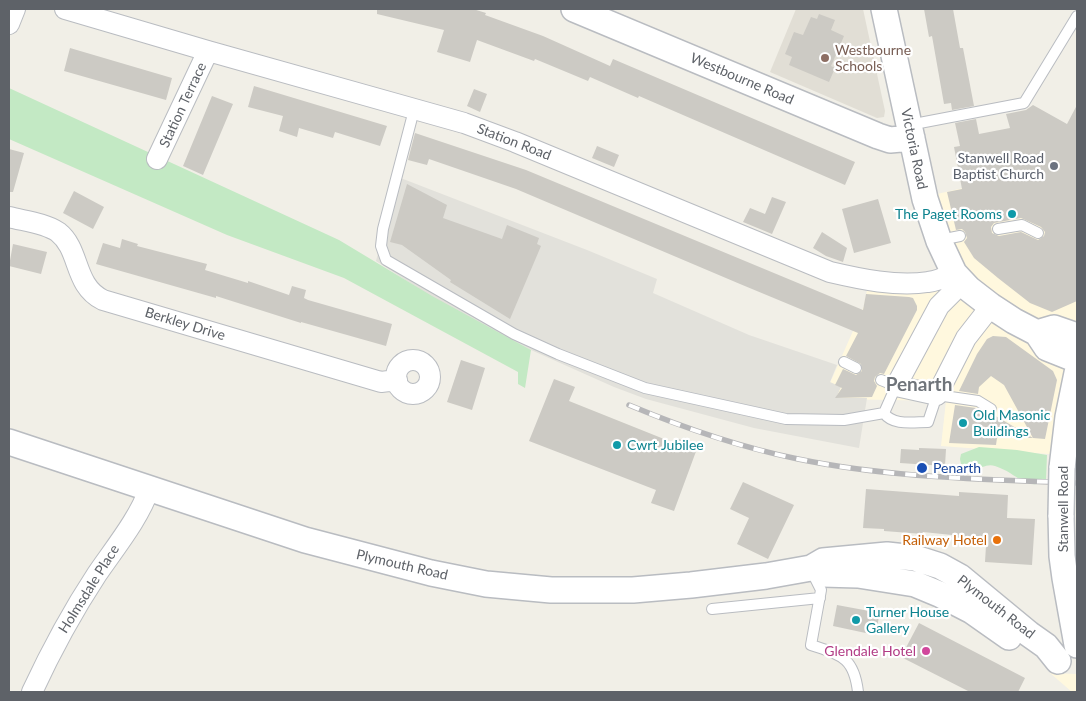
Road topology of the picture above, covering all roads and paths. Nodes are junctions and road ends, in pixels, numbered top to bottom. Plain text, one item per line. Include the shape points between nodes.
1 (15, 9) edge
2 (65, 9) edge
3 (574, 9) edge
4 (884, 9) edge
5 (1077, 16) edge
6 (9, 24) edge
7 (208, 51) junction
8 (414, 110) junction
9 (910, 132) junction
10 (157, 159) dead end
11 (9, 217) edge
12 (998, 229) dead end
13 (1038, 232) dead end
14 (958, 278) junction
15 (919, 283) junction
16 (991, 306) junction
17 (933, 316) junction
18 (1037, 333) junction
19 (1077, 336) edge
20 (1077, 360) edge
21 (844, 362) dead end
22 (856, 368) dead end
23 (1077, 373) edge
24 (397, 380) dead end
25 (888, 383) junction
26 (937, 395) junction
27 (991, 409) dead end
28 (884, 413) junction
29 (9, 442) edge
30 (150, 489) junction
31 (811, 568) junction
32 (820, 598) junction
33 (712, 608) dead end
34 (1077, 645) edge
35 (1068, 664) edge
36 (32, 692) edge
37 (858, 692) edge

1 - 6 street
2 - 7 street, Station Road
3 - 9 street, Westbourne Road via 878,136 890,140
4 - 9 street, Victoria Road
5 - 9 lane via 1024,103
7 - 8 street, Station Road
7 - 10 street, Station Terrace
8 - 15 street, Station Road via 464,123 515,142 830,272 880,281
8 - 28 lane via 383,229 382,246 386,260 514,334 645,388 786,419 844,420
9 - 14 street, Victoria Road via 925,199 949,238
11 - 24 street, Berkley Drive via 58,232 87,288 103,300 381,382
12 - 13 lane via 1022,225
14 - 15 street, Station Road
14 - 16 street, Victoria Road
14 - 17 street
15 - 17 street
16 - 18 street, Victoria Road
16 - 26 street via 966,338
17 - 25 street
18 - 19 street via 1054,328
18 - 20 street, Victoria Road via 1047,348
21 - 22 lane
23 - 34 street, Stanwell Road, bridge via 1062,468 1061,514 1062,556
25 - 26 street
25 - 28 lane
26 - 27 lane via 978,401
26 - 28 lane via 928,422 895,422
29 - 30 street, Plymouth Road
30 - 31 street, Plymouth Road via 349,553 486,584 551,590 633,590 691,586
30 - 36 street, Holmsdale Place via 142,508 79,602
31 - 32 lane via 821,590
31 - 35 street, Plymouth Road via 823,561 888,556 915,558 940,566 960,577
32 - 33 lane
32 - 37 lane via 810,646 839,654 851,665

